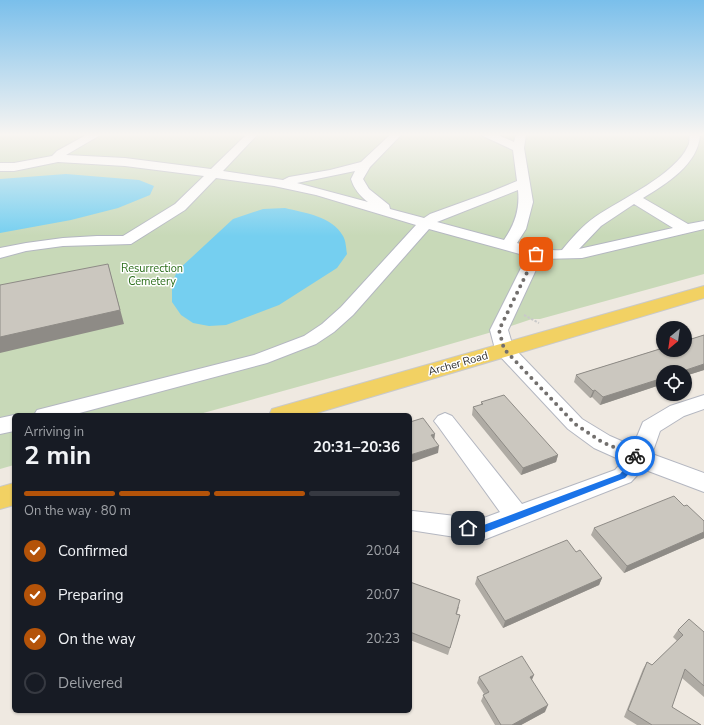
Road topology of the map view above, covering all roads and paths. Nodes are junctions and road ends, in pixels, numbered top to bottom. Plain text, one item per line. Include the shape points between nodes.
1 (172, 168) edge
2 (219, 168) edge
3 (356, 168) edge
4 (364, 168) edge
5 (522, 168) edge
6 (677, 168) edge
7 (214, 173) junction
8 (274, 182) junction
9 (524, 182) junction
10 (635, 199) junction
11 (390, 212) junction
12 (426, 223) junction
13 (704, 225) edge
14 (685, 229) junction
15 (508, 245) junction
16 (0, 253) edge
17 (536, 254) junction
18 (567, 254) junction
19 (704, 292) edge
20 (524, 315) dead end
21 (539, 323) dead end
22 (504, 349) junction
23 (704, 402) edge
24 (52, 413) edge
25 (288, 413) edge
26 (445, 421) dead end
27 (12, 423) edge
28 (0, 426) edge
29 (639, 458) junction
30 (704, 483) edge
31 (12, 495) edge
32 (0, 498) edge
33 (517, 516) junction
34 (413, 521) dead end

1 - 7 street
2 - 7 street
3 - 8 street via 311,178
4 - 11 street via 357,179 358,184
5 - 9 street
6 - 10 street
7 - 8 street
7 - 16 street via 180,207 126,241 63,242
8 - 11 street
9 - 12 street via 435,217
9 - 15 street via 526,202 523,218
10 - 14 street
10 - 18 street via 600,219
11 - 12 street
12 - 15 street
12 - 24 street via 348,311 310,340 260,360
13 - 14 street
14 - 18 street
15 - 17 street
17 - 18 street
17 - 22 street via 499,330
19 - 22 main road, Archer Road
20 - 21 path
22 - 25 main road, Archer Road
22 - 29 street via 575,424 602,442
23 - 29 street via 677,411 651,427
26 - 33 street
27 - 28 street
29 - 30 street
29 - 33 street via 623,476
31 - 32 main road
33 - 34 street via 481,530

